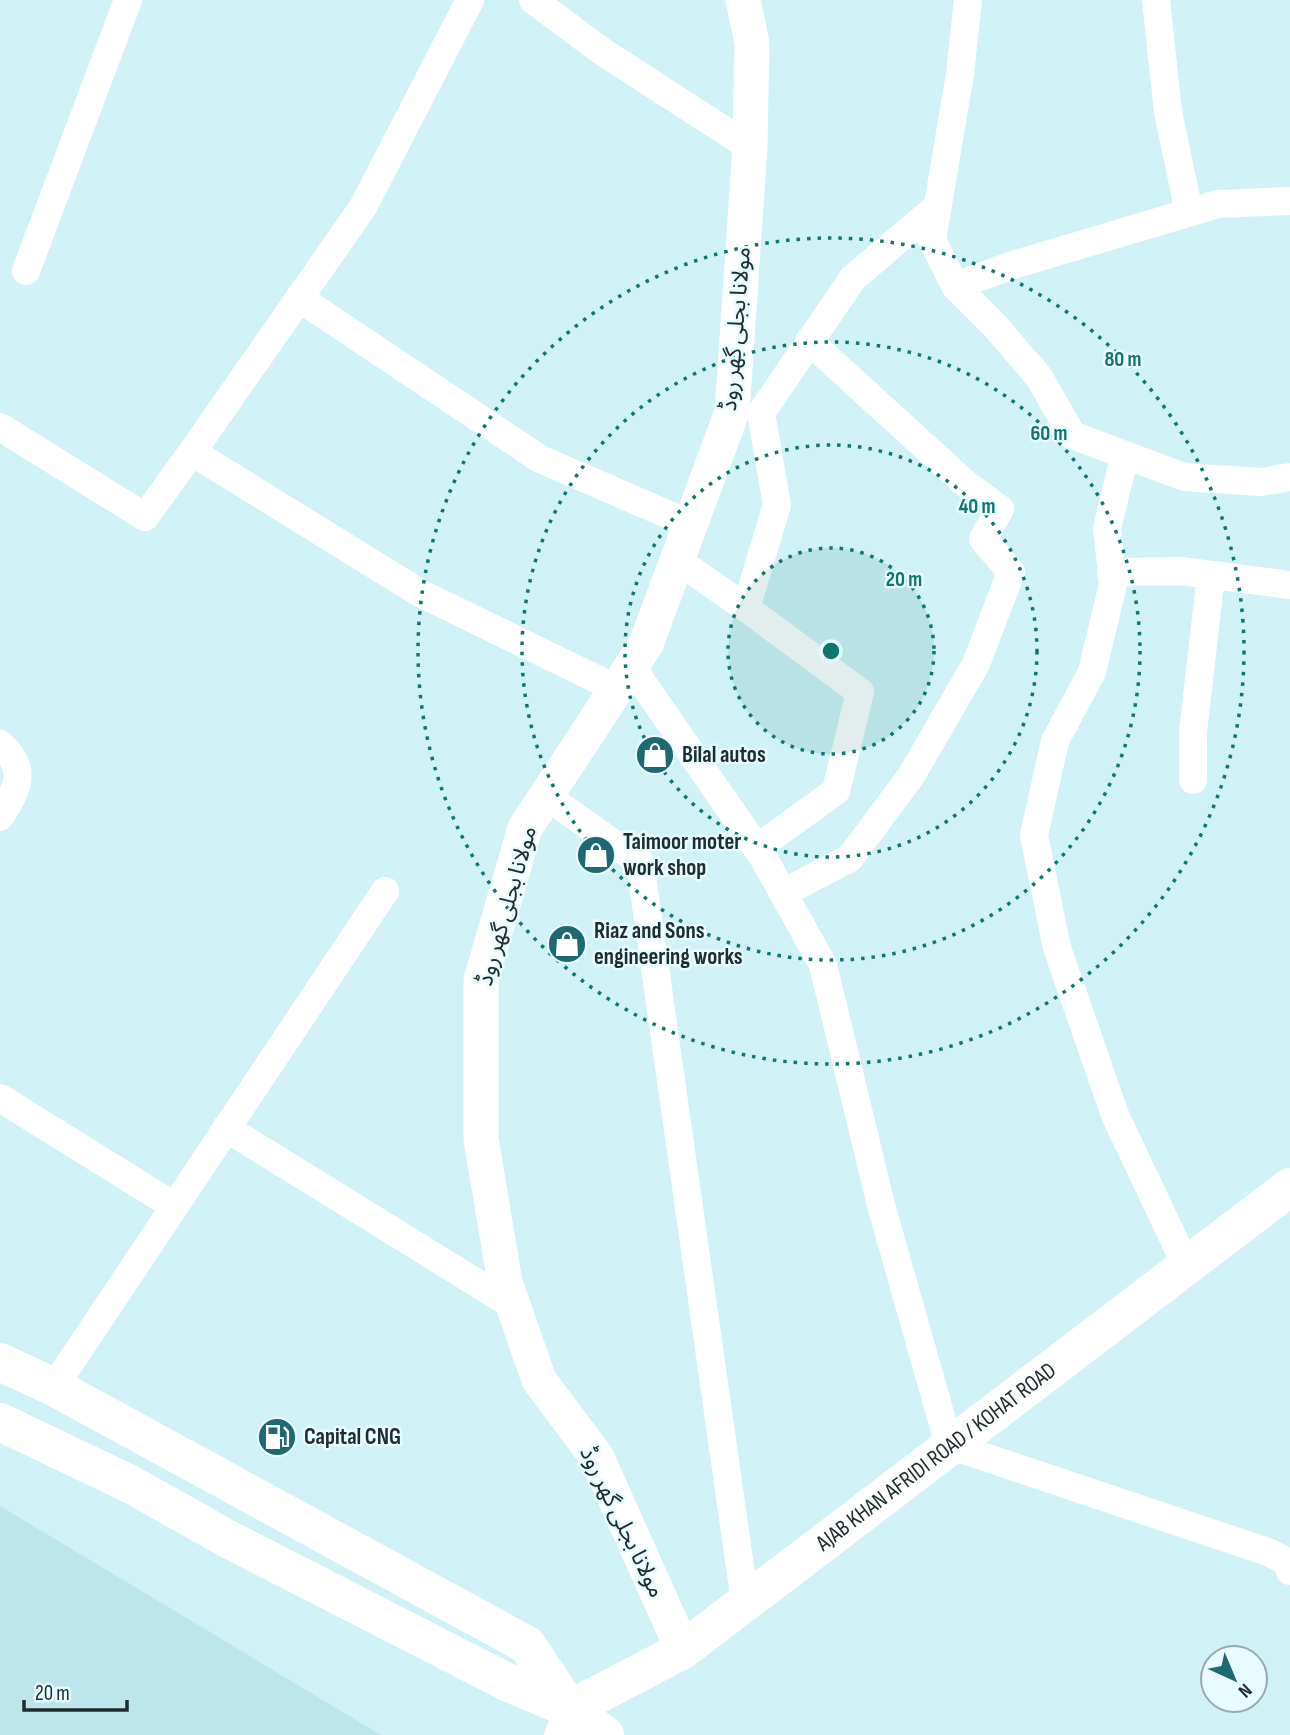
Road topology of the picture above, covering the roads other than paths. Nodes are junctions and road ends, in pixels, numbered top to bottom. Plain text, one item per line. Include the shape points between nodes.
1 (128, 0) edge
2 (470, 0) edge
3 (533, 0) edge
4 (743, 0) edge
5 (968, 0) edge
6 (1156, 0) edge
7 (750, 148) junction
8 (1290, 201) edge
9 (937, 207) junction
10 (1189, 212) junction
11 (26, 271) dead end
12 (956, 286) junction
13 (299, 298) junction
14 (809, 341) junction
15 (0, 427) edge
16 (192, 452) junction
17 (1125, 455) junction
18 (1290, 477) edge
19 (690, 524) junction
20 (677, 560) junction
21 (1111, 572) junction
22 (1211, 575) junction
23 (1290, 585) edge
24 (746, 608) junction
25 (624, 677) junction
26 (0, 744) edge
27 (1193, 780) dead end
28 (546, 796) junction
29 (0, 817) edge
30 (757, 848) junction
31 (385, 891) dead end
32 (783, 894) junction
33 (0, 1098) edge
34 (226, 1128) junction
35 (1290, 1187) edge
36 (174, 1206) junction
37 (1186, 1265) junction
38 (514, 1306) junction
39 (0, 1362) edge
40 (54, 1387) junction
41 (0, 1422) edge
42 (949, 1445) junction
43 (243, 1491) junction
44 (226, 1538) junction
45 (1279, 1546) edge
46 (1290, 1572) edge
47 (745, 1602) junction
48 (682, 1650) junction
49 (564, 1722) edge
50 (605, 1735) edge

1 - 11 street
2 - 13 street via 363,207
3 - 7 street via 603,52
4 - 7 street, مولانا بجلی گھر روڈ via 751,43
5 - 9 street
6 - 10 street via 1168,112
7 - 19 street, مولانا بجلی گھر روڈ via 732,412
8 - 10 street via 1218,204
9 - 12 street via 932,240
9 - 14 street via 853,278
10 - 12 street
12 - 17 street via 1039,377 1072,435
13 - 16 street
13 - 19 street via 540,459
14 - 24 street via 761,413 777,505
14 - 32 street via 966,484 1000,509 982,539 1011,572 976,664 911,776 850,858
15 - 16 street via 145,517
16 - 25 street via 421,593
17 - 18 street via 1184,477 1261,482
17 - 21 street via 1107,528
19 - 20 street, مولانا بجلی گھر روڈ
20 - 24 street
20 - 25 street, مولانا بجلی گھر روڈ via 646,644
21 - 22 street
21 - 37 street via 1092,671 1055,741 1034,835 1057,947 1115,1115
22 - 23 street
22 - 27 street
24 - 30 street via 860,692 836,791
25 - 28 street, مولانا بجلی گھر روڈ
25 - 30 street
26 - 29 street via 16,763 17,791
28 - 38 street, مولانا بجلی گھر روڈ via 525,828 481,980 481,1139 505,1282
28 - 47 street via 640,862
30 - 32 street
31 - 34 street
32 - 42 street via 823,965 881,1205
33 - 36 street
34 - 36 street
34 - 38 street
35 - 37 main road, AJAB KHAN AFRIDI ROAD / KOHAT ROAD
36 - 40 street
37 - 42 main road, AJAB KHAN AFRIDI ROAD / KOHAT ROAD
38 - 48 street, مولانا بجلی گھر روڈ via 539,1380 596,1456
39 - 40 main road
40 - 43 main road
41 - 44 main road via 132,1485
42 - 45 street
42 - 47 main road, AJAB KHAN AFRIDI ROAD / KOHAT ROAD
43 - 44 main road
43 - 49 main road via 527,1645
44 - 49 main road via 509,1683
45 - 46 street
47 - 48 main road, AJAB KHAN AFRIDI ROAD / KOHAT ROAD
48 - 49 main road, AJAB KHAN AFRIDI ROAD / KOHAT ROAD
49 - 50 main road

